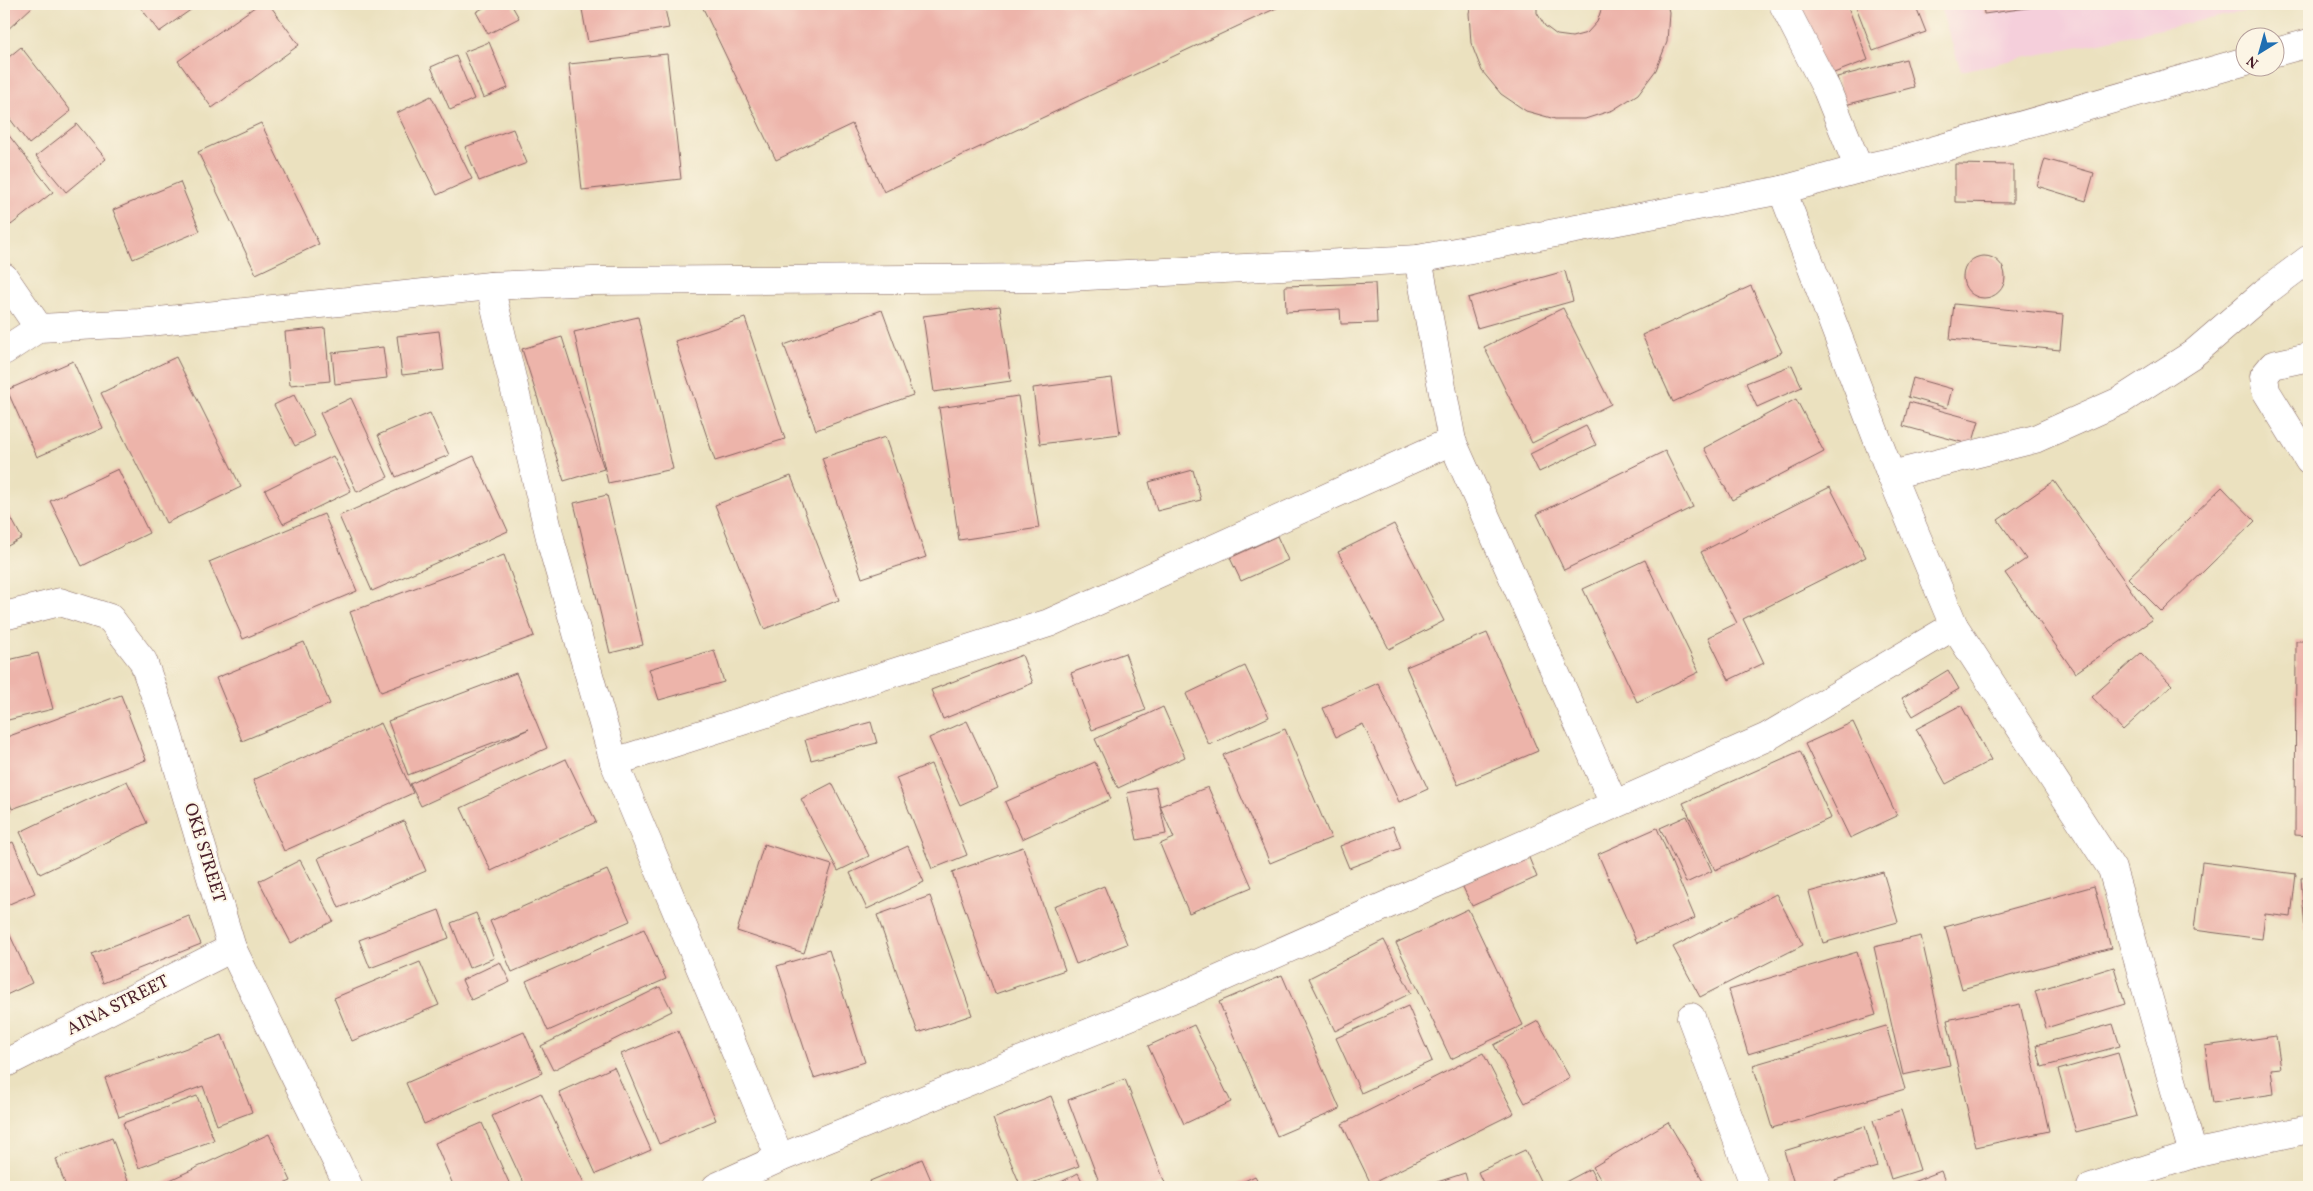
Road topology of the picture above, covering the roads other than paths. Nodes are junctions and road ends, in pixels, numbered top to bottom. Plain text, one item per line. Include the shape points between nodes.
1 (1783, 4) edge
2 (2309, 43) edge
3 (2286, 49) edge
4 (2236, 64) edge
5 (1859, 169) junction
6 (1782, 190) junction
7 (1418, 259) junction
8 (2309, 259) edge
9 (4, 277) edge
10 (490, 286) junction
11 (39, 328) junction
12 (4, 351) edge
13 (2309, 357) edge
14 (1452, 441) junction
15 (2309, 460) edge
16 (1891, 475) junction
17 (4, 616) edge
18 (1954, 626) junction
19 (614, 762) junction
20 (1614, 804) junction
21 (232, 948) junction
22 (1691, 1017) dead end
23 (4, 1064) edge
24 (2309, 1128) edge
25 (2194, 1154) junction
26 (780, 1158) junction
27 (349, 1187) edge
28 (716, 1187) edge
29 (1755, 1187) edge
30 (2091, 1187) edge

1 - 5 street via 1827,90
2 - 3 street
4 - 5 street
5 - 6 street
6 - 7 street
6 - 16 street
7 - 10 street via 1048,278 592,281
7 - 14 street
8 - 16 street via 2193,354 2120,401 2035,439
9 - 11 street
10 - 11 street via 140,323
10 - 19 street via 552,546
11 - 12 street
13 - 15 street via 2273,365 2264,376 2266,391
14 - 19 street via 1049,623
14 - 20 street
16 - 18 street
17 - 21 street, OKE STREET via 60,602 110,618 142,661 165,724
18 - 20 street via 1767,737
18 - 25 street via 2112,870
19 - 26 street
20 - 26 street via 1192,991
21 - 23 street, AINA STREET
21 - 27 street, OKE STREET
22 - 29 street
24 - 25 street
25 - 30 street
26 - 28 street

